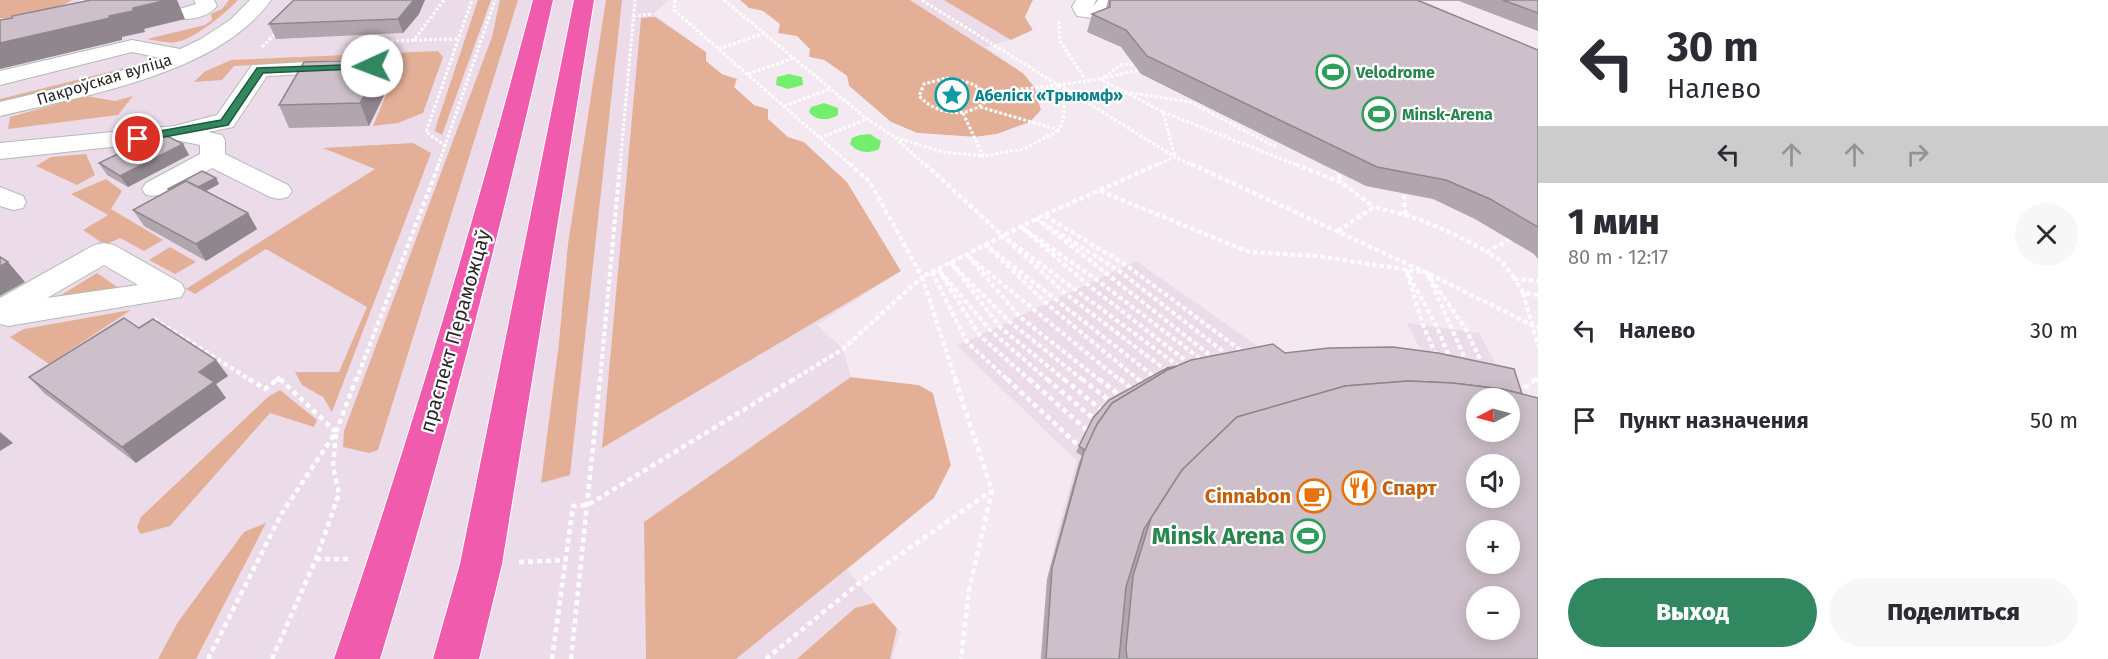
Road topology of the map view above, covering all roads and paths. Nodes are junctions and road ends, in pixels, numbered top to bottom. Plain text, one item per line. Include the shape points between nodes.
1 (83, 0) edge
2 (204, 0) edge
3 (261, 0) edge
4 (444, 0) edge
5 (472, 0) edge
6 (495, 0) edge
7 (543, 0) edge
8 (584, 0) edge
9 (635, 0) edge
10 (675, 0) edge
11 (724, 0) edge
12 (922, 0) edge
13 (1086, 0) edge
14 (1108, 0) edge
15 (73, 7) edge
16 (1059, 13) dead end
17 (183, 14) dead end
18 (653, 14) dead end
19 (633, 16) junction
20 (256, 32) junction
21 (764, 33) junction
22 (459, 39) junction
23 (414, 40) junction
24 (343, 44) edge
25 (273, 47) edge
26 (718, 49) junction
27 (182, 56) junction
28 (794, 58) junction
29 (1133, 64) edge
30 (361, 67) edge
31 (1138, 70) edge
32 (748, 75) junction
33 (0, 78) edge
34 (1085, 79) junction
35 (1100, 79) junction
36 (1058, 85) junction
37 (830, 89) junction
38 (1125, 92) junction
39 (984, 93) junction
40 (784, 106) junction
41 (981, 107) junction
42 (0, 109) edge
43 (1163, 112) junction
44 (963, 113) junction
45 (867, 119) junction
46 (1059, 130) junction
47 (176, 133) junction
48 (1273, 137) edge
49 (820, 138) junction
50 (896, 138) junction
51 (1277, 142) edge
52 (1284, 142) edge
53 (446, 146) junction
54 (0, 151) edge
55 (983, 156) junction
56 (1175, 157) junction
57 (212, 158) junction
58 (1325, 162) edge
59 (1342, 183) junction
60 (155, 189) dead end
61 (279, 191) dead end
62 (1099, 191) junction
63 (1404, 195) edge
64 (1374, 207) junction
65 (1405, 214) junction
66 (1044, 215) junction
67 (1037, 219) junction
68 (1021, 227) junction
69 (1338, 231) junction
70 (1003, 236) junction
71 (1510, 239) dead end
72 (986, 245) junction
73 (1487, 252) junction
74 (967, 255) junction
75 (951, 263) junction
76 (938, 269) junction
77 (1406, 270) junction
78 (932, 272) junction
79 (1427, 273) junction
80 (922, 277) junction
81 (1515, 279) junction
82 (1538, 281) edge
83 (1523, 293) junction
84 (1538, 295) edge
85 (127, 296) junction
86 (0, 314) edge
87 (1532, 325) junction
88 (1538, 328) edge
89 (1538, 346) edge
90 (1245, 353) edge
91 (1437, 357) edge
92 (1237, 362) edge
93 (1222, 364) edge
94 (1468, 365) edge
95 (1211, 366) edge
96 (1197, 369) edge
97 (1484, 369) edge
98 (1455, 370) edge
99 (1185, 372) edge
100 (1174, 376) edge
101 (1538, 378) edge
102 (1161, 381) edge
103 (1150, 389) edge
104 (1520, 391) edge
105 (1139, 395) edge
106 (1128, 402) edge
107 (1117, 407) edge
108 (1106, 414) edge
109 (1099, 424) edge
110 (336, 432) junction
111 (1092, 435) edge
112 (1086, 451) edge
113 (992, 491) junction
114 (588, 505) junction
115 (566, 560) junction
116 (481, 564) junction
117 (208, 659) edge
118 (272, 659) edge
119 (357, 659) edge
120 (456, 659) edge
121 (552, 659) edge
122 (571, 659) edge
123 (766, 659) edge
124 (961, 659) edge

1 - 15 path
2 - 17 street via 207,6
3 - 20 street, Пакроўская вуліца
4 - 23 path
5 - 22 path
6 - 53 path
7 - 119 main road, праспект Пераможцаў via 489,214 390,559
8 - 116 main road
9 - 19 path
10 - 26 path via 674,10
11 - 21 path
12 - 36 path
13 - 14 street via 1084,12 1093,14 1099,13
16 - 34 path via 1060,41
18 - 19 path
19 - 114 path
20 - 20 path via 250,36 237,49
20 - 25 path
20 - 27 street, Пакроўская вуліца
21 - 26 path
21 - 28 path
22 - 23 path
22 - 53 path via 426,132
23 - 24 path
26 - 32 path
27 - 33 street via 132,46
27 - 42 street, Пакроўская вуліца via 118,78
28 - 32 path
28 - 37 path
29 - 35 path via 1121,65
30 - 47 street via 260,70 224,122
31 - 35 path
32 - 40 path
34 - 35 path
34 - 36 path
35 - 38 path
36 - 39 path
36 - 46 path via 1065,100 1066,118
36 - 56 path
37 - 40 path
37 - 45 path
38 - 43 path
38 - 51 path via 1190,102 1274,146
39 - 41 path
39 - 44 path via 967,81 946,78 928,81 919,90 919,96 930,107
40 - 49 path
41 - 44 path
41 - 46 path
43 - 56 path
43 - 59 path
44 - 55 path
45 - 49 path
45 - 50 path
46 - 55 path via 1037,146
47 - 54 street
47 - 57 street via 213,140
48 - 52 path
49 - 80 path via 870,182
50 - 55 path via 943,152
50 - 70 path
53 - 110 path
56 - 62 path
56 - 69 path
57 - 60 street
57 - 61 street
58 - 59 path via 1336,168
59 - 64 path
62 - 66 path
62 - 77 path via 1249,252 1318,256
63 - 65 path
64 - 65 path
64 - 69 path
65 - 73 path via 1447,230
66 - 67 path
66 - 90 path via 1126,265
67 - 68 path
67 - 92 path via 1118,270
67 - 93 path
68 - 70 path
68 - 95 path
68 - 96 path
69 - 79 path
70 - 72 path
70 - 99 path
70 - 100 path via 1066,294
71 - 73 path
72 - 74 path
72 - 102 path
72 - 103 path via 1047,304
73 - 81 path via 1502,261
74 - 75 path
74 - 105 path
74 - 106 path via 1020,317
75 - 76 path
75 - 107 path via 1010,322
75 - 108 path via 1000,327
76 - 78 path
76 - 109 path via 991,331
76 - 111 path via 980,336
77 - 79 path
77 - 91 path
77 - 98 path
78 - 80 path
78 - 112 path via 967,342
79 - 87 path
79 - 94 path
79 - 97 path via 1467,331
80 - 113 path
80 - 114 path via 843,349
81 - 82 path
81 - 83 path
83 - 84 path
83 - 87 path
85 - 86 street
85 - 86 street via 170,290 104,252
85 - 110 path via 146,314 259,387 265,389 279,378
87 - 88 path
87 - 89 path
101 - 104 path
110 - 117 path via 317,455 272,531
110 - 118 path via 333,466 339,494 316,559
113 - 123 path via 858,585
113 - 124 path via 969,590
114 - 115 path via 573,506
114 - 122 path
115 - 116 path
115 - 121 path
116 - 120 main road

